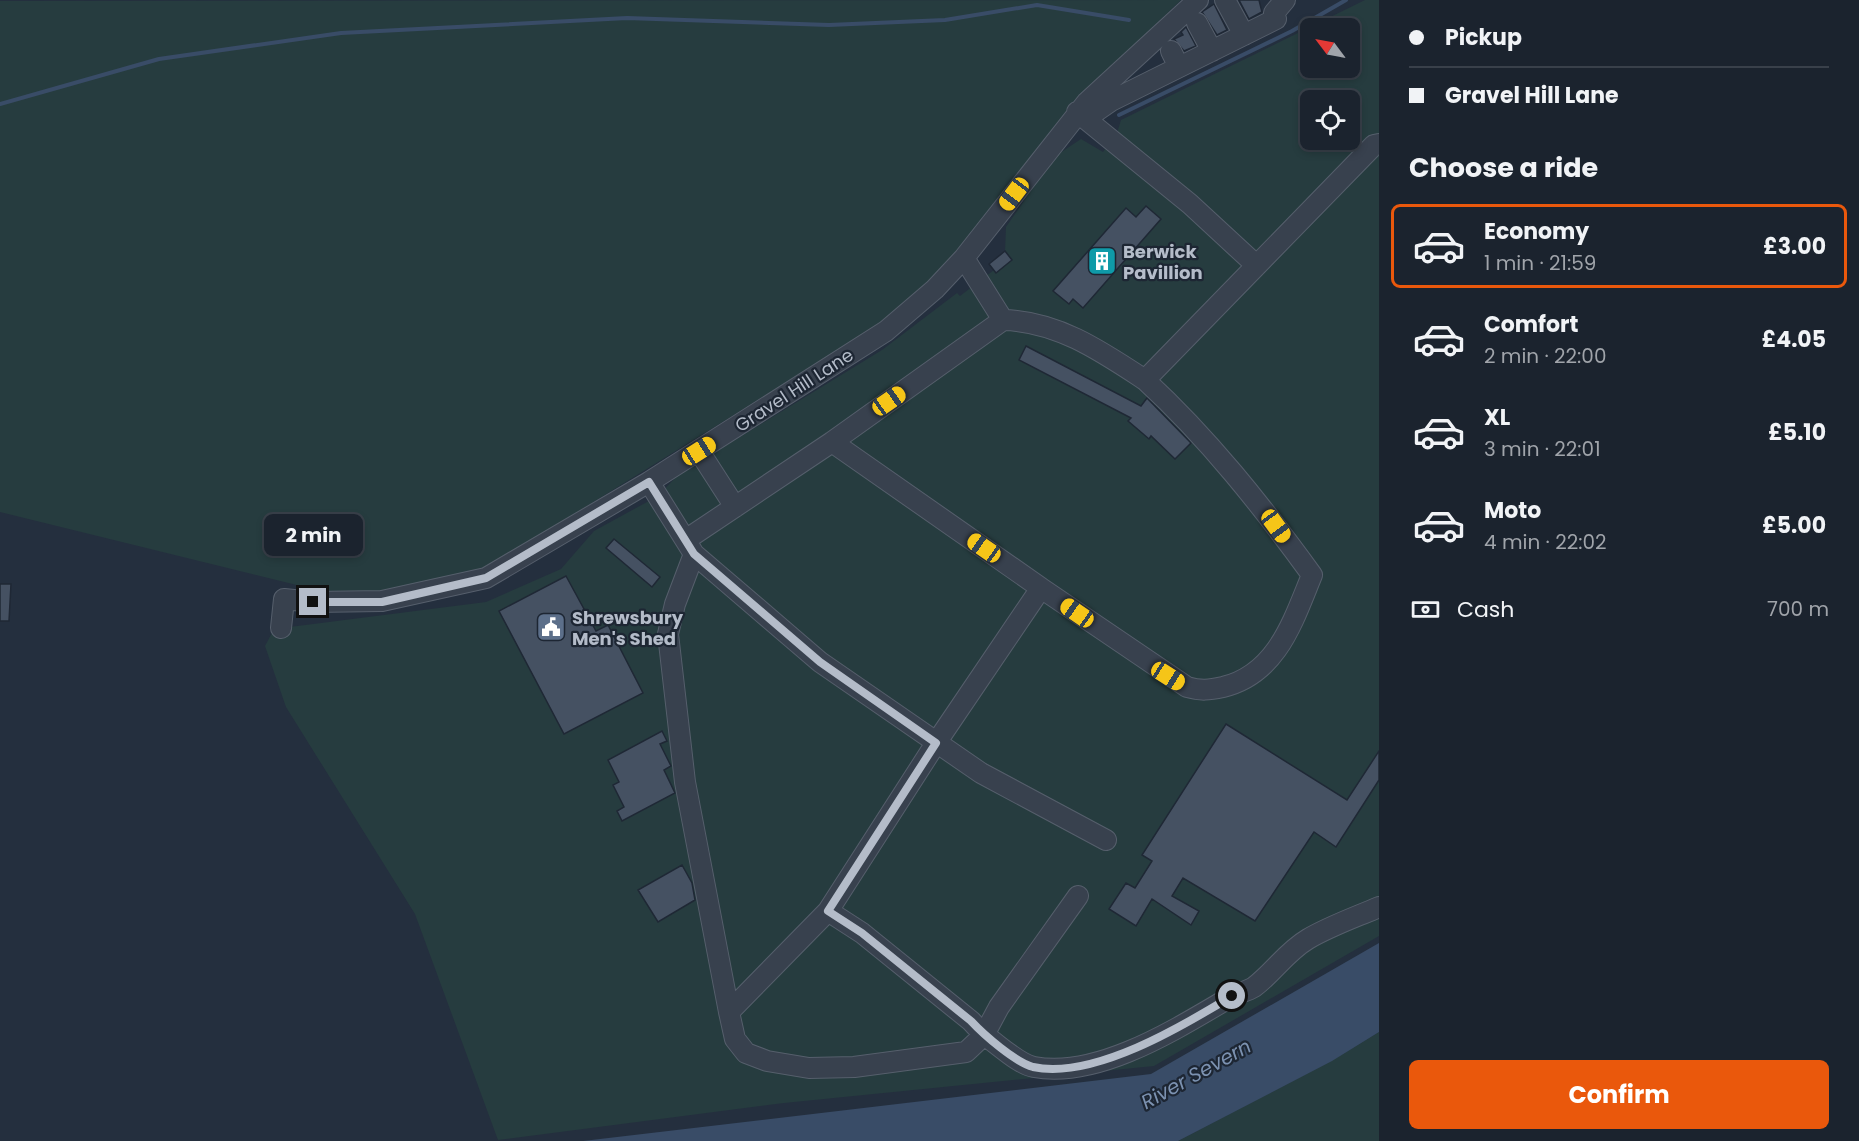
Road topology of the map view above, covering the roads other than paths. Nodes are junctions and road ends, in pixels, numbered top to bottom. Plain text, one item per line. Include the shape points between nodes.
1 (1198, 0) edge
2 (1226, 0) edge
3 (1275, 4) edge
4 (1197, 23) dead end
5 (1244, 35) junction
6 (1212, 51) junction
7 (1081, 116) junction
8 (1379, 144) edge
9 (964, 258) junction
10 (1256, 265) junction
11 (1003, 320) junction
12 (1145, 380) junction
13 (831, 442) junction
14 (699, 451) junction
15 (649, 482) junction
16 (735, 507) junction
17 (691, 547) junction
18 (1041, 588) junction
19 (281, 628) dead end
20 (936, 743) junction
21 (1106, 840) dead end
22 (1078, 896) dead end
23 (1379, 907) edge
24 (828, 911) junction
25 (729, 1012) junction
26 (984, 1035) junction

1 - 7 street, Gravel Hill Lane
2 - 5 street
3 - 5 street via 1276,19
4 - 6 street
5 - 6 street
6 - 7 street via 1175,59
7 - 9 street, Gravel Hill Lane
7 - 10 street via 1190,204
8 - 10 street
9 - 11 street
9 - 14 street, Gravel Hill Lane via 886,331
10 - 12 street
11 - 12 street via 1029,320 1073,336
11 - 13 street
12 - 18 street via 1179,411 1264,509 1312,575 1288,632 1268,663 1238,683 1203,692 1168,676
13 - 16 street
13 - 18 street
14 - 15 street, Gravel Hill Lane
14 - 16 street
15 - 17 street
15 - 19 street, Gravel Hill Lane via 486,578 382,602 284,599
16 - 17 street
17 - 20 street via 820,662
17 - 25 street via 668,634 686,782
18 - 20 street
20 - 21 street via 981,773
20 - 24 street
22 - 26 street via 999,1007
23 - 26 street via 1309,938 1251,989 1146,1044 1084,1066 1056,1070 1031,1066
24 - 25 street
24 - 26 street via 871,940
25 - 26 street via 735,1039 746,1053 809,1068 854,1067 966,1052

